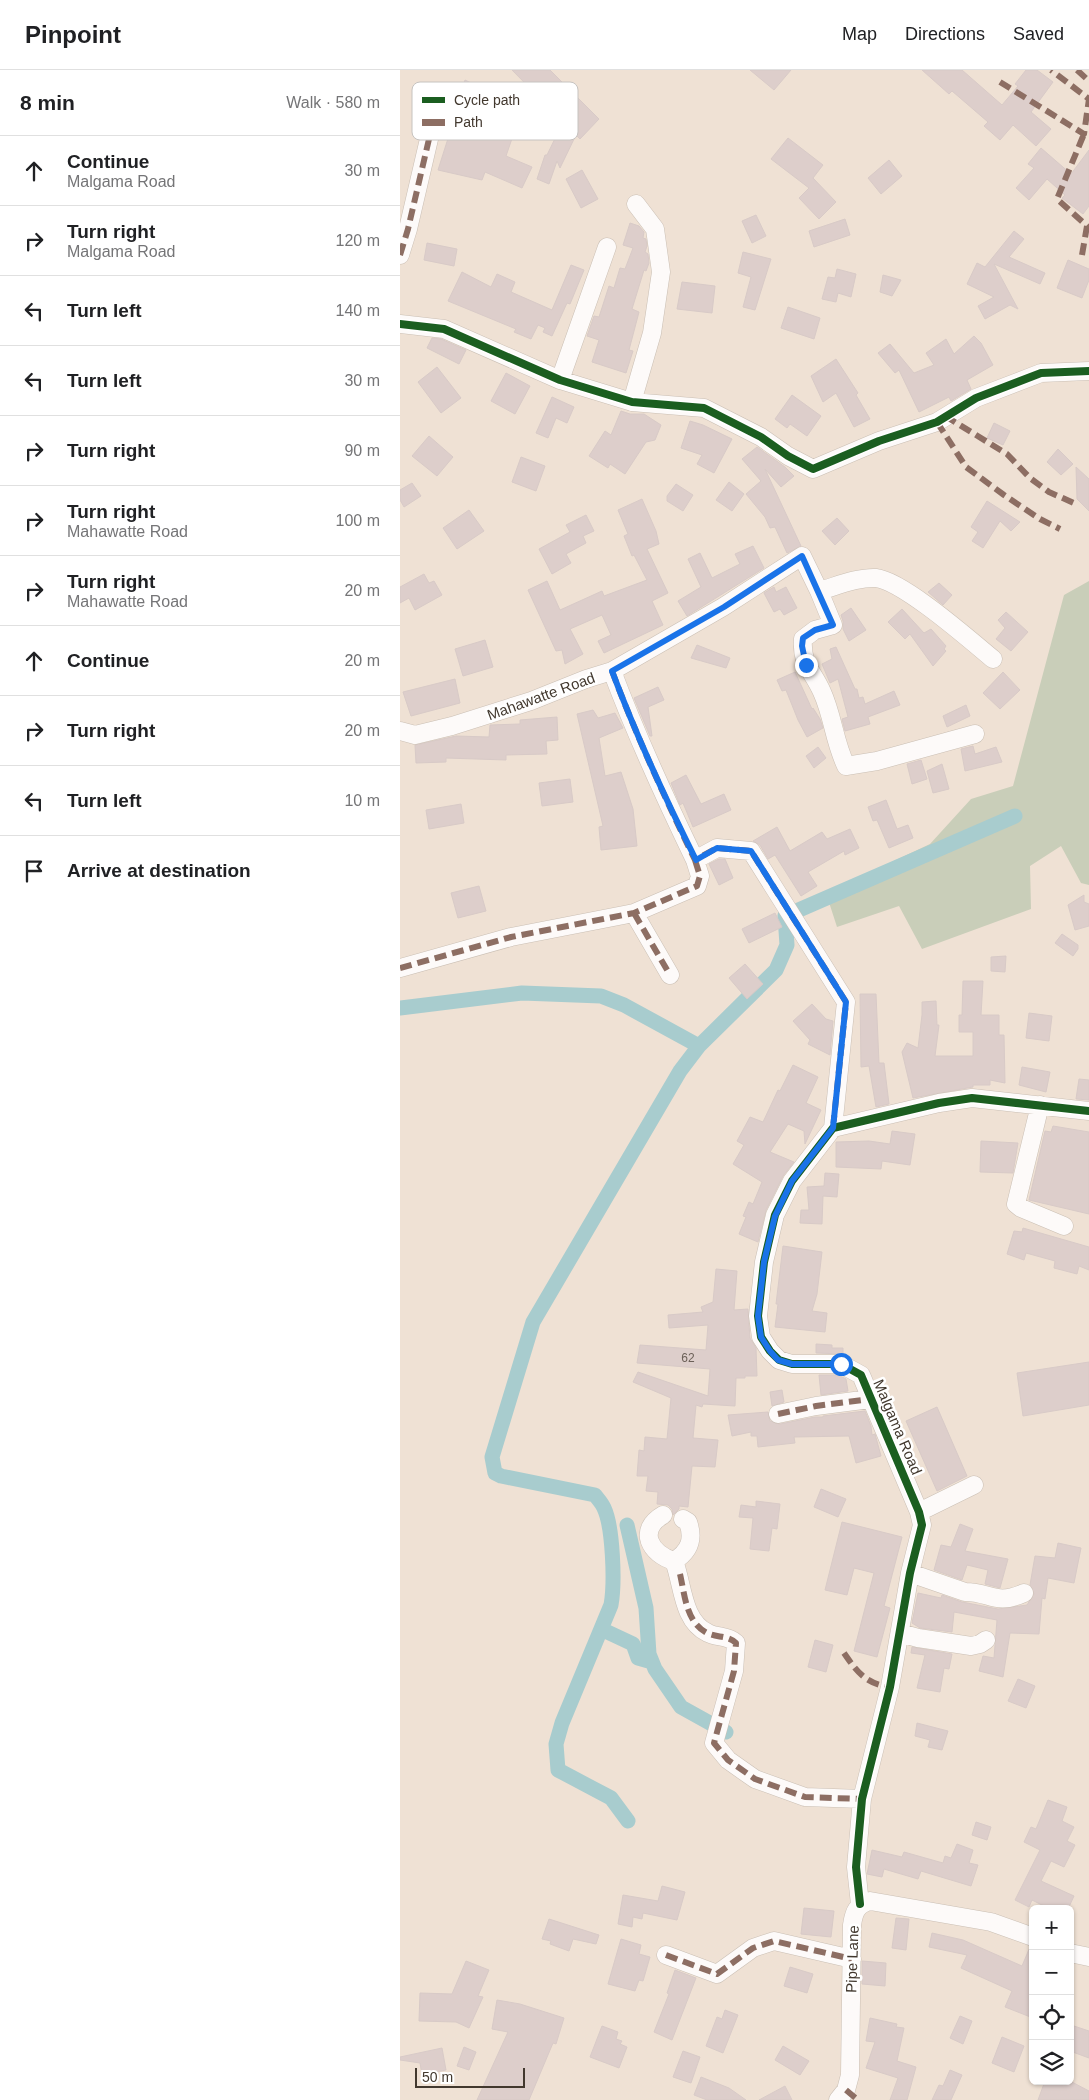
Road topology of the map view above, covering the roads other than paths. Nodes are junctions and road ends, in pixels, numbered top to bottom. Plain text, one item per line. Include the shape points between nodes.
1 (429, 140) edge
2 (636, 204) dead end
3 (607, 247) dead end
4 (400, 255) edge
5 (400, 324) edge
6 (1089, 371) edge
7 (560, 380) junction
8 (632, 402) junction
9 (819, 591) junction
10 (993, 659) dead end
11 (612, 671) junction
12 (400, 731) edge
13 (975, 734) dead end
14 (696, 860) junction
15 (634, 913) junction
16 (400, 968) edge
17 (670, 975) dead end
18 (1040, 1105) junction
19 (1089, 1111) edge
20 (833, 1128) junction
21 (1064, 1226) dead end
22 (870, 1399) junction
23 (778, 1414) dead end
24 (974, 1485) dead end
25 (919, 1512) junction
26 (663, 1515) dead end
27 (683, 1519) dead end
28 (674, 1561) junction
29 (910, 1573) junction
30 (1024, 1593) dead end
31 (900, 1633) junction
32 (986, 1640) dead end
33 (862, 1799) junction
34 (860, 1904) junction
35 (1029, 1936) edge
36 (666, 1954) dead end
37 (1074, 1954) edge
38 (1089, 1957) edge
39 (852, 1959) junction
40 (847, 2097) edge

1 - 4 street
2 - 8 street via 655,229 660,272 652,333
3 - 7 street
5 - 7 street via 444,329
6 - 8 street via 1041,373 976,398 937,422 879,441 813,469 761,437 704,408
7 - 8 street
9 - 10 street via 877,578 908,592
9 - 11 street, Mahawatte Road via 802,556 724,607
9 - 13 street via 833,625 815,630 803,638 802,646 806,665 822,691 846,766 877,761
11 - 12 street, Mahawatte Road via 531,702 452,726 415,735
11 - 14 street via 670,809
14 - 15 street via 700,876 697,886
14 - 20 street via 717,848 751,851 846,1002
15 - 16 street via 511,937
15 - 17 street
18 - 19 street
18 - 20 street via 972,1098
18 - 21 street via 1016,1204
20 - 22 street, Malgama Road via 792,1181 775,1216 764,1262 758,1316 761,1337 778,1360 792,1364 841,1364 850,1367 861,1375
22 - 23 street
22 - 25 street, Malgama Road
24 - 25 street
25 - 29 street, Malgama Road via 922,1525
26 - 28 street via 649,1530 650,1544 654,1551
27 - 28 street via 688,1522 692,1538 688,1549
28 - 33 street via 691,1619 708,1633 730,1637 736,1643 734,1671 714,1743 728,1760 754,1779 805,1797
29 - 30 street via 965,1592 998,1599
29 - 31 street, Malgama Road
31 - 32 street via 971,1646
31 - 33 street, Malgama Road
33 - 34 street, Malgama Road via 856,1866
34 - 35 street, Pipe Lane via 870,1901 991,1922
34 - 39 street, Pipe Lane via 852,1925
36 - 39 street via 717,1974 753,1948 774,1941
37 - 38 street
39 - 40 street, Pipe Lane

